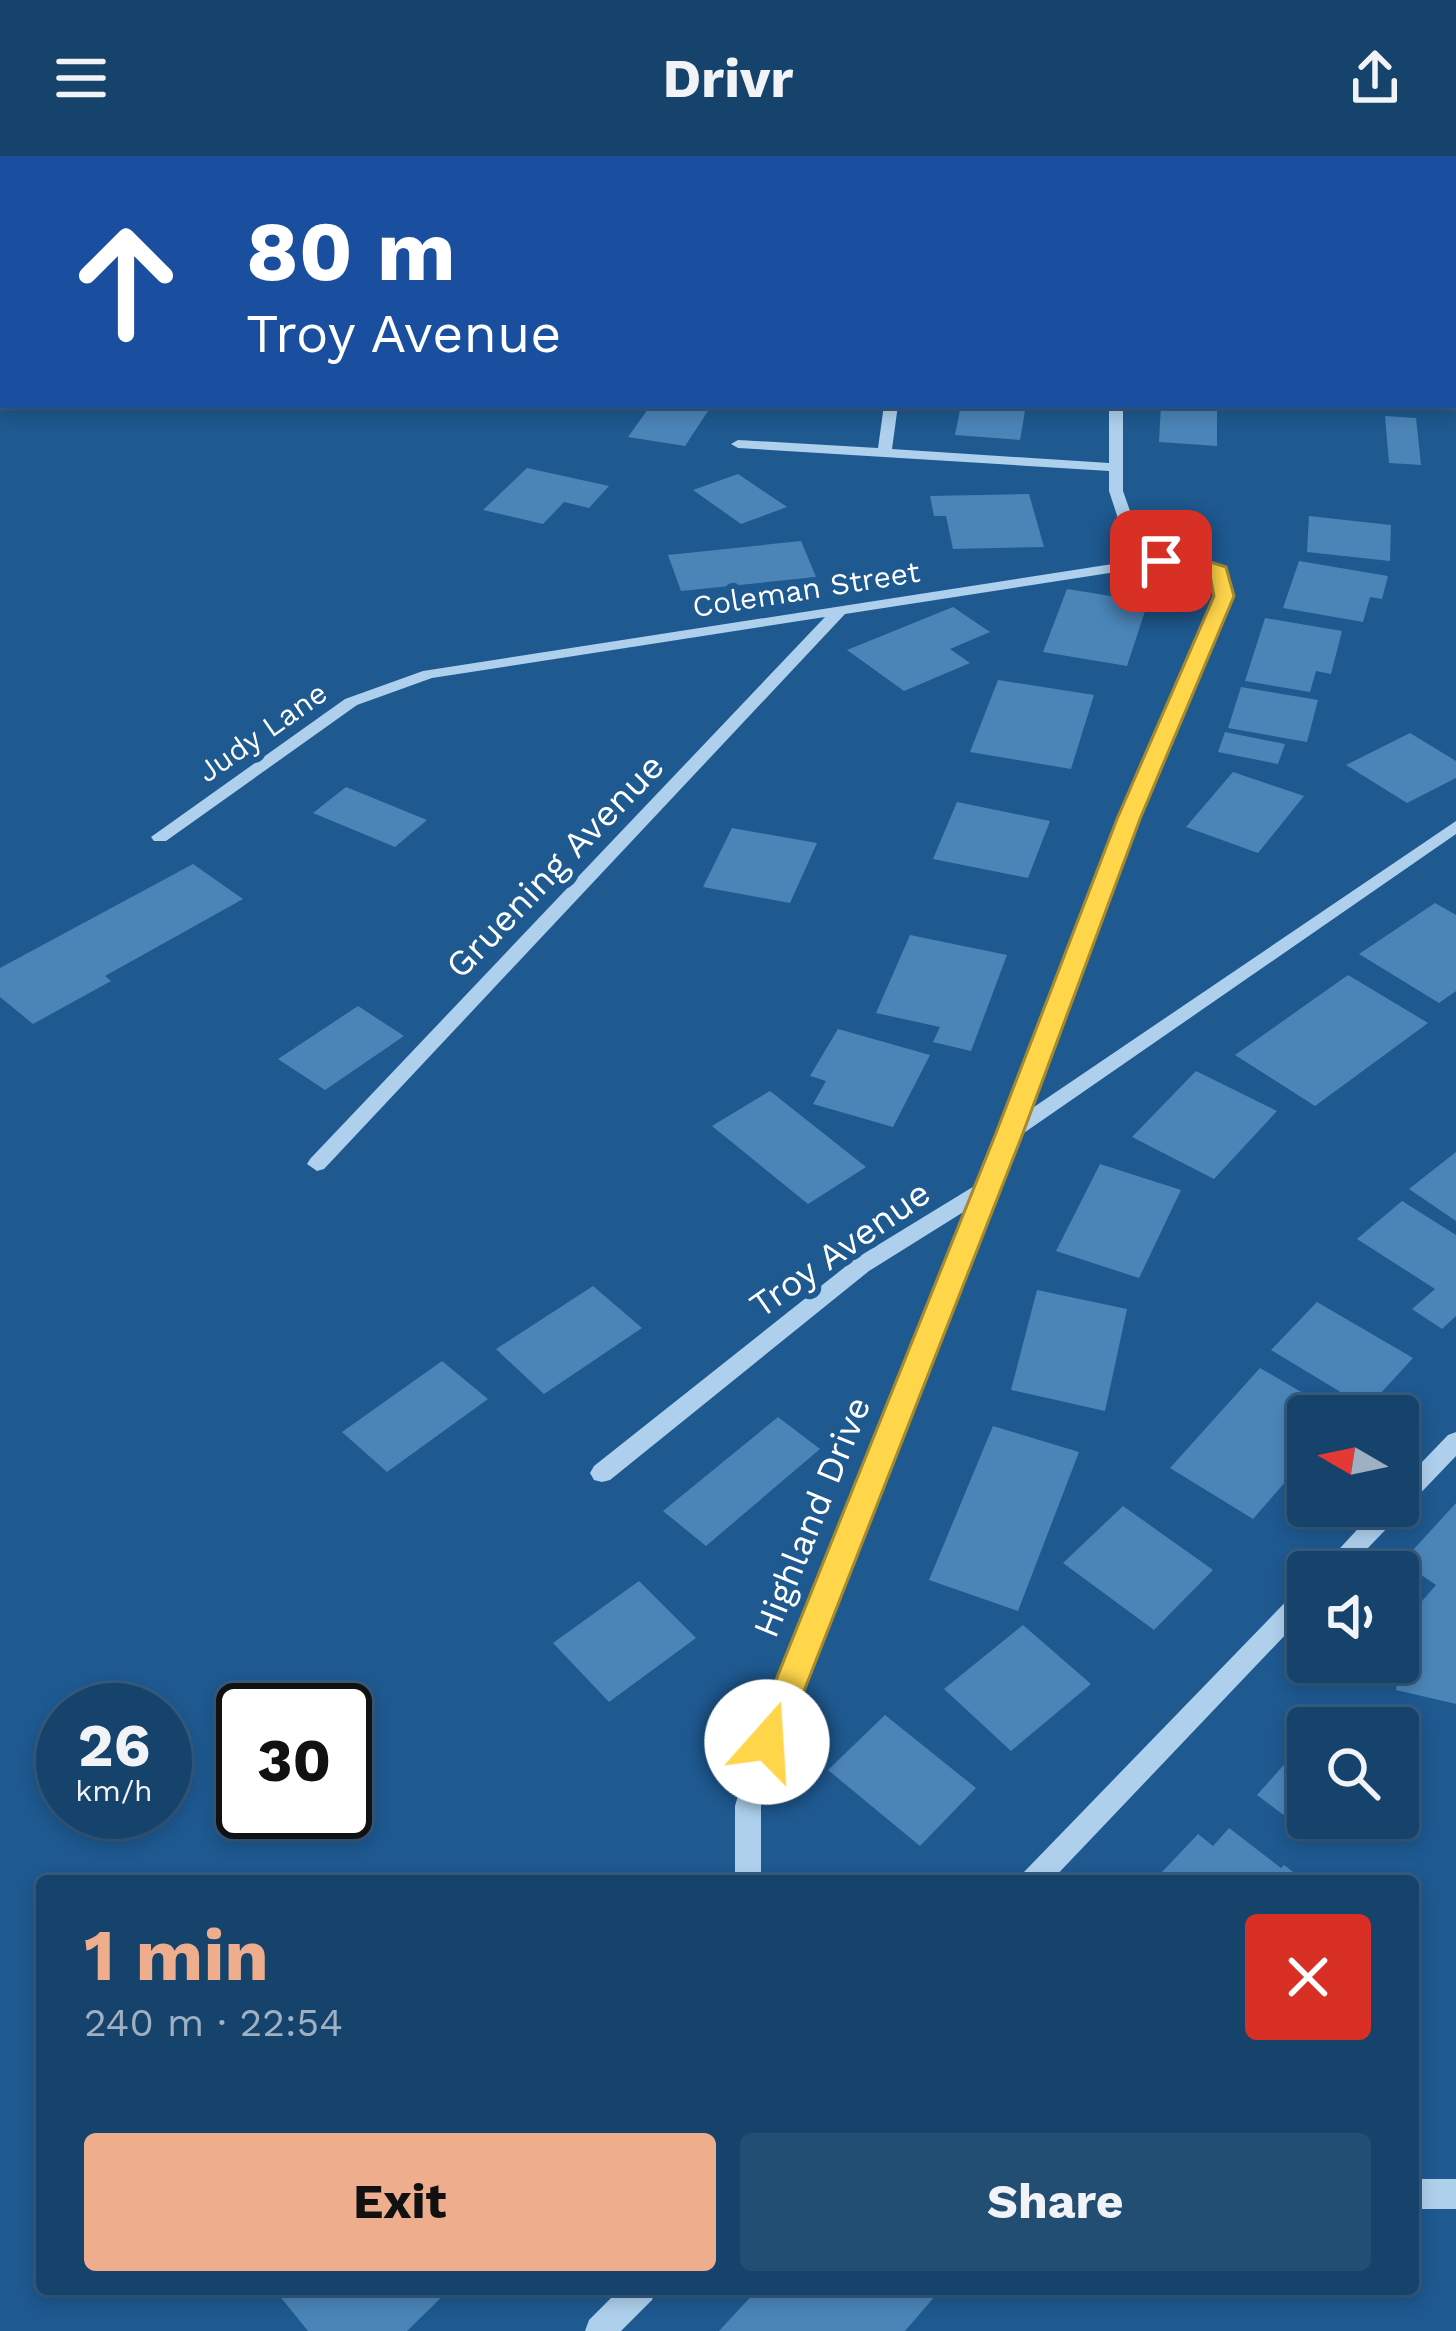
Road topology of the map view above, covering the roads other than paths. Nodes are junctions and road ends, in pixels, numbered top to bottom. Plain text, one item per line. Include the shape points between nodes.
1 (891, 408) edge
2 (1116, 408) edge
3 (738, 444) dead end
4 (886, 450) junction
5 (1113, 467) junction
6 (1141, 565) junction
7 (839, 612) junction
8 (400, 682) joint
9 (1456, 826) edge
10 (160, 837) dead end
11 (1010, 1133) junction
12 (317, 1164) dead end
13 (984, 1190) junction
14 (1456, 1441) edge
15 (602, 1473) dead end
16 (1419, 1480) edge
17 (1374, 1527) edge
18 (1350, 1551) edge
19 (1287, 1617) edge
20 (748, 1875) edge
21 (1040, 1875) edge
22 (1419, 2194) edge
23 (1456, 2194) edge
24 (635, 2295) edge
25 (600, 2331) edge

1 - 4 street
2 - 5 street
3 - 4 street
4 - 5 street
5 - 6 street
6 - 7 street, Coleman Street
6 - 11 street, Coleman Street via 1192,562 1220,572 1224,596
7 - 8 street, Coleman Street
7 - 12 street, Gruening Avenue
8 - 10 street, Judy Lane via 351,702
9 - 11 street
11 - 13 street, Troy Avenue
13 - 15 street, Troy Avenue via 862,1264
13 - 20 street, Highland Drive via 776,1710 748,1806
14 - 16 street
17 - 18 street
19 - 21 street
22 - 23 street
24 - 25 street

